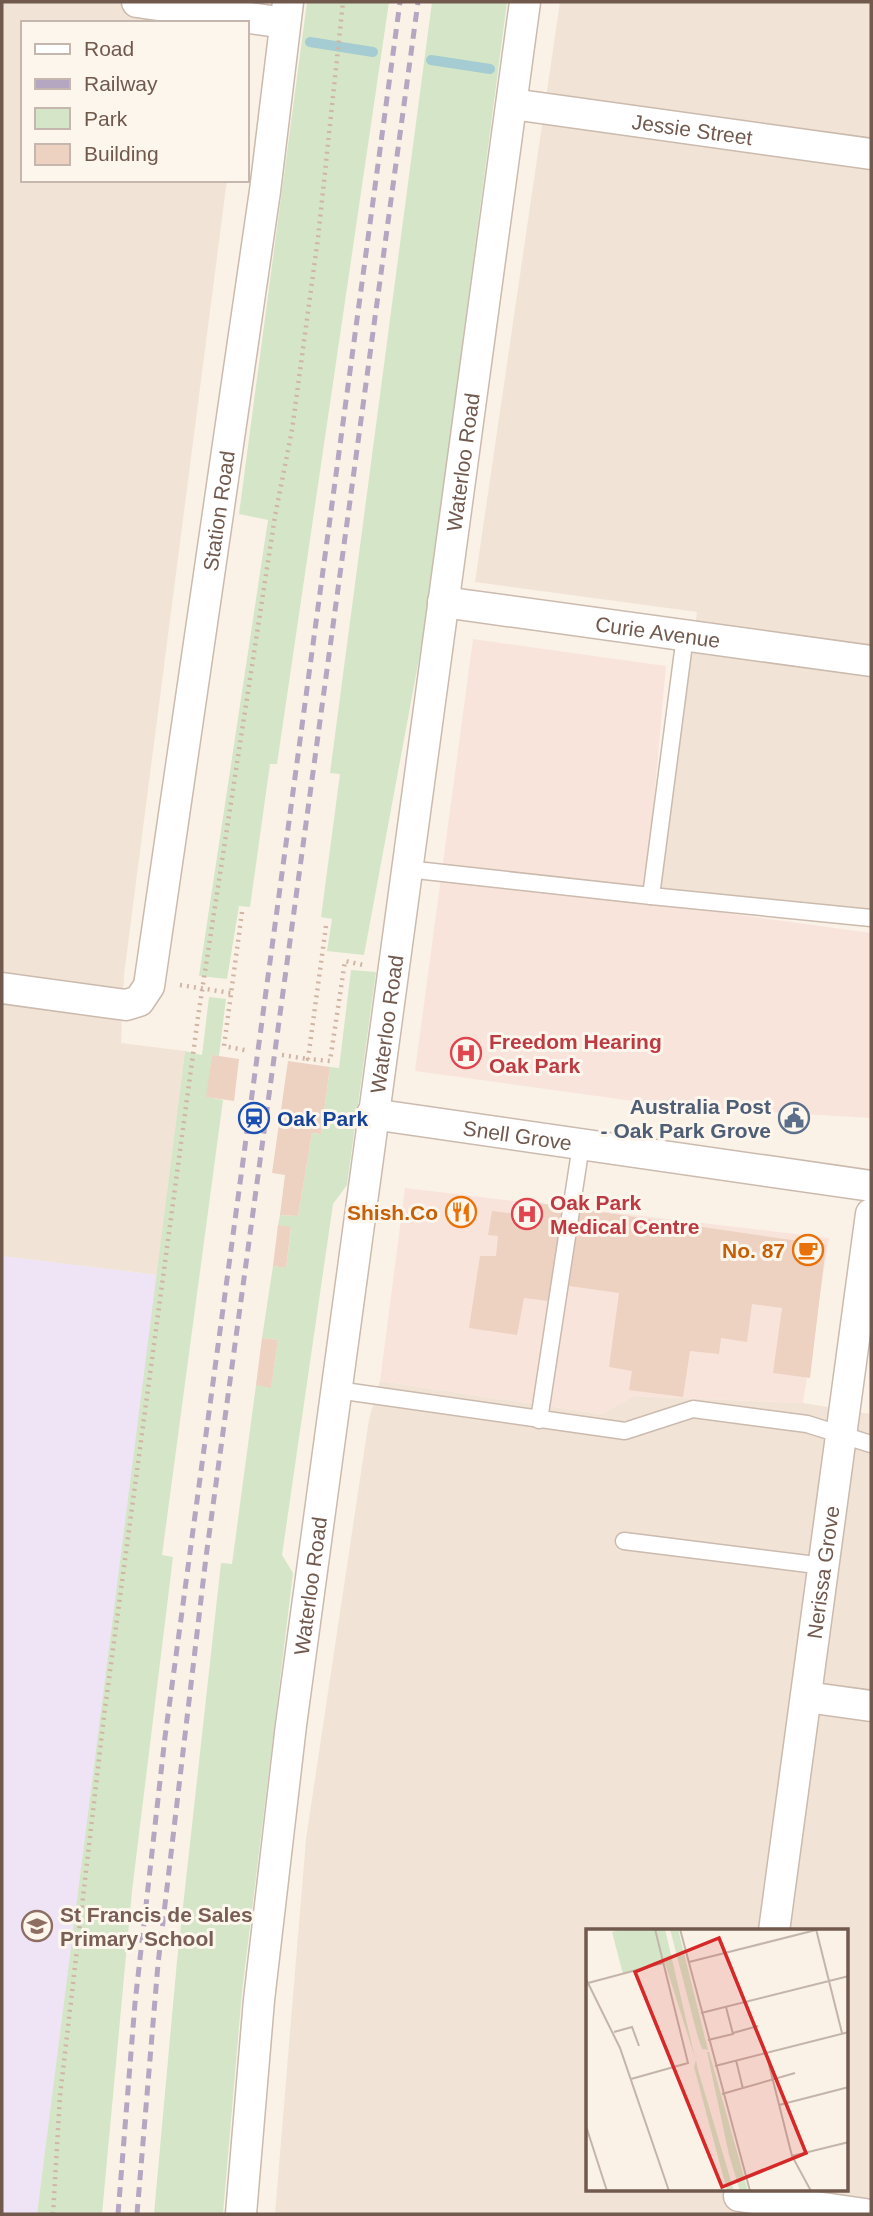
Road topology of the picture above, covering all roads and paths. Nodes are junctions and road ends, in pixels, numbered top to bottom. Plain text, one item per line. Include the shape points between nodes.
1 (136, 2) edge
2 (525, 2) edge
3 (343, 4) edge
4 (287, 13) edge
5 (512, 104) junction
6 (871, 154) edge
7 (443, 602) junction
8 (685, 636) junction
9 (871, 662) edge
10 (407, 869) junction
11 (651, 896) junction
12 (242, 912) dead end
13 (871, 918) edge
14 (326, 926) dead end
15 (345, 961) dead end
16 (169, 982) dead end
17 (2, 988) edge
18 (203, 988) junction
19 (231, 993) junction
20 (249, 1051) dead end
21 (282, 1055) dead end
22 (308, 1059) junction
23 (372, 1114) junction
24 (581, 1145) junction
25 (871, 1186) edge
26 (871, 1214) edge
27 (337, 1390) junction
28 (539, 1420) junction
29 (840, 1436) junction
30 (871, 1444) edge
31 (624, 1541) dead end
32 (824, 1566) junction
33 (806, 1697) junction
34 (871, 1706) edge
35 (774, 1929) edge
36 (739, 2200) edge
37 (54, 2214) edge
38 (241, 2214) edge
39 (865, 2214) edge

1 - 4 street
2 - 5 street, Waterloo Road
3 - 18 path via 292,430
4 - 17 street, Station Road via 265,191 146,992 136,1003 126,1005
5 - 6 street, Jessie Street
5 - 7 street, Waterloo Road
7 - 8 street, Curie Avenue
7 - 10 street, Waterloo Road
8 - 9 street, Curie Avenue
8 - 11 lane
10 - 11 lane
10 - 23 street, Waterloo Road
11 - 13 lane
12 - 19 path
14 - 22 path
15 - 22 path via 330,1061
16 - 18 path
18 - 19 path
18 - 37 path via 83,1882 60,2096
19 - 20 path via 224,1046
21 - 22 path
23 - 24 street, Snell Grove
23 - 27 street, Waterloo Road
24 - 25 street, Snell Grove
24 - 28 lane
26 - 29 street, Nerissa Grove
27 - 28 lane
27 - 38 street, Waterloo Road via 271,1891
28 - 29 lane via 625,1431 693,1409 807,1424
29 - 30 lane
29 - 32 street, Nerissa Grove
31 - 32 lane
32 - 33 street, Nerissa Grove
33 - 34 street
33 - 35 street, Nerissa Grove
36 - 39 street

